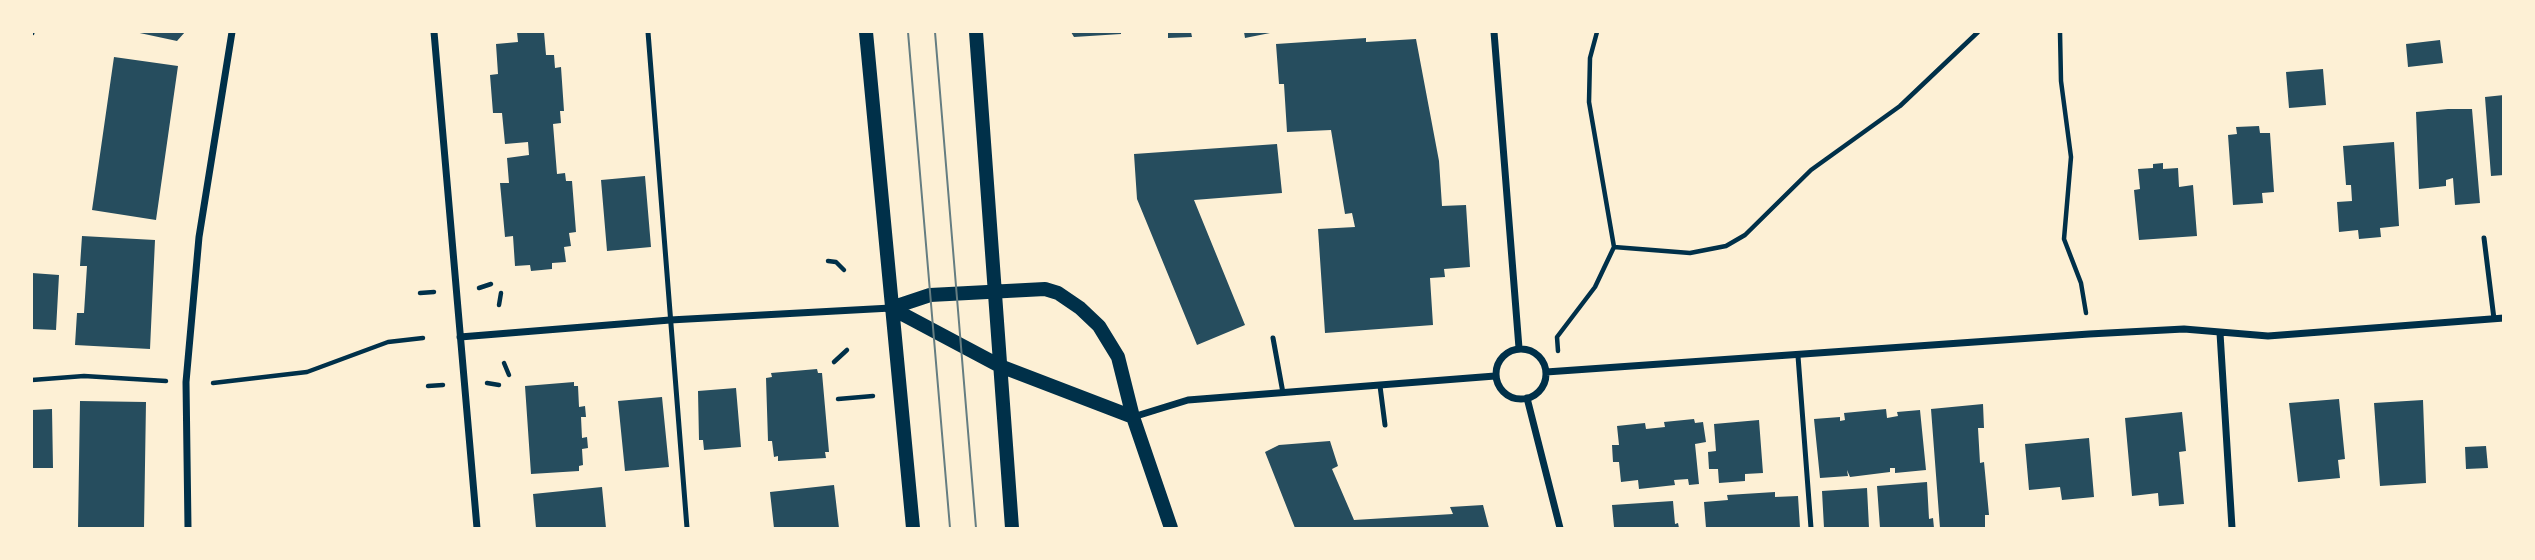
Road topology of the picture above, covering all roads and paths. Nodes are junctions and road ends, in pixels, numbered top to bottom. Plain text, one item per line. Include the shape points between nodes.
1 (232, 32) edge
2 (434, 32) edge
3 (648, 32) edge
4 (866, 32) edge
5 (976, 32) edge
6 (1494, 32) edge
7 (1597, 32) edge
8 (1978, 32) edge
9 (2060, 32) edge
10 (2484, 238) dead end
11 (1614, 247) junction
12 (828, 261) dead end
13 (844, 270) dead end
14 (491, 284) dead end
15 (479, 288) dead end
16 (996, 291) junction
17 (434, 292) dead end
18 (420, 293) dead end
19 (501, 293) dead end
20 (499, 305) dead end
21 (891, 308) junction
22 (2504, 318) edge
23 (2494, 319) junction
24 (670, 320) junction
25 (2220, 333) junction
26 (2089, 334) junction
27 (460, 337) junction
28 (423, 338) dead end
29 (1273, 338) dead end
30 (1518, 348) junction
31 (847, 351) dead end
32 (1798, 356) junction
33 (834, 362) dead end
34 (504, 363) dead end
35 (1000, 366) junction
36 (1561, 371) junction
37 (1546, 372) junction
38 (509, 375) dead end
39 (1495, 376) junction
40 (32, 380) edge
41 (167, 381) dead end
42 (213, 383) dead end
43 (486, 383) dead end
44 (443, 385) dead end
45 (499, 385) dead end
46 (428, 386) dead end
47 (1380, 386) junction
48 (1283, 393) junction
49 (873, 396) dead end
50 (1527, 398) junction
51 (838, 399) dead end
52 (1133, 417) junction
53 (1385, 425) dead end
54 (188, 528) edge
55 (477, 528) edge
56 (687, 528) edge
57 (913, 528) edge
58 (1012, 528) edge
59 (1171, 528) edge
60 (1560, 528) edge
61 (1811, 528) edge
62 (2232, 528) edge

1 - 54 street via 201,225 187,368
2 - 27 street
3 - 24 lane
4 - 21 main road
5 - 16 main road
6 - 30 street
7 - 11 path via 1589,66 1589,102
8 - 11 path via 1900,106 1811,170 1736,241 1690,253
9 - 26 path via 2071,158 2064,239 2081,284
10 - 23 lane
11 - 36 path via 1595,287 1557,337
12 - 13 path
14 - 15 path
16 - 21 main road via 930,295
16 - 35 main road
16 - 52 main road via 1045,289 1080,308 1100,326 1118,357
17 - 18 path
19 - 20 path
21 - 24 street
21 - 35 main road
21 - 57 main road
22 - 23 street
23 - 25 street via 2268,335
24 - 27 street
24 - 56 lane
25 - 26 street via 2184,329
25 - 62 street
26 - 32 street
27 - 55 street
28 - 42 path via 388,341 307,372
29 - 48 lane
30 - 37 street via 1537,355
30 - 39 street via 1501,357
31 - 33 path
32 - 36 street
32 - 61 lane
34 - 38 path
35 - 52 main road
35 - 58 main road
36 - 37 street
37 - 50 street via 1540,391
39 - 47 street
39 - 50 street via 1504,393
40 - 41 path via 85,376
43 - 45 path
44 - 46 path
47 - 48 street
47 - 53 lane
48 - 52 street via 1188,400
49 - 51 path
50 - 60 street
52 - 59 main road

